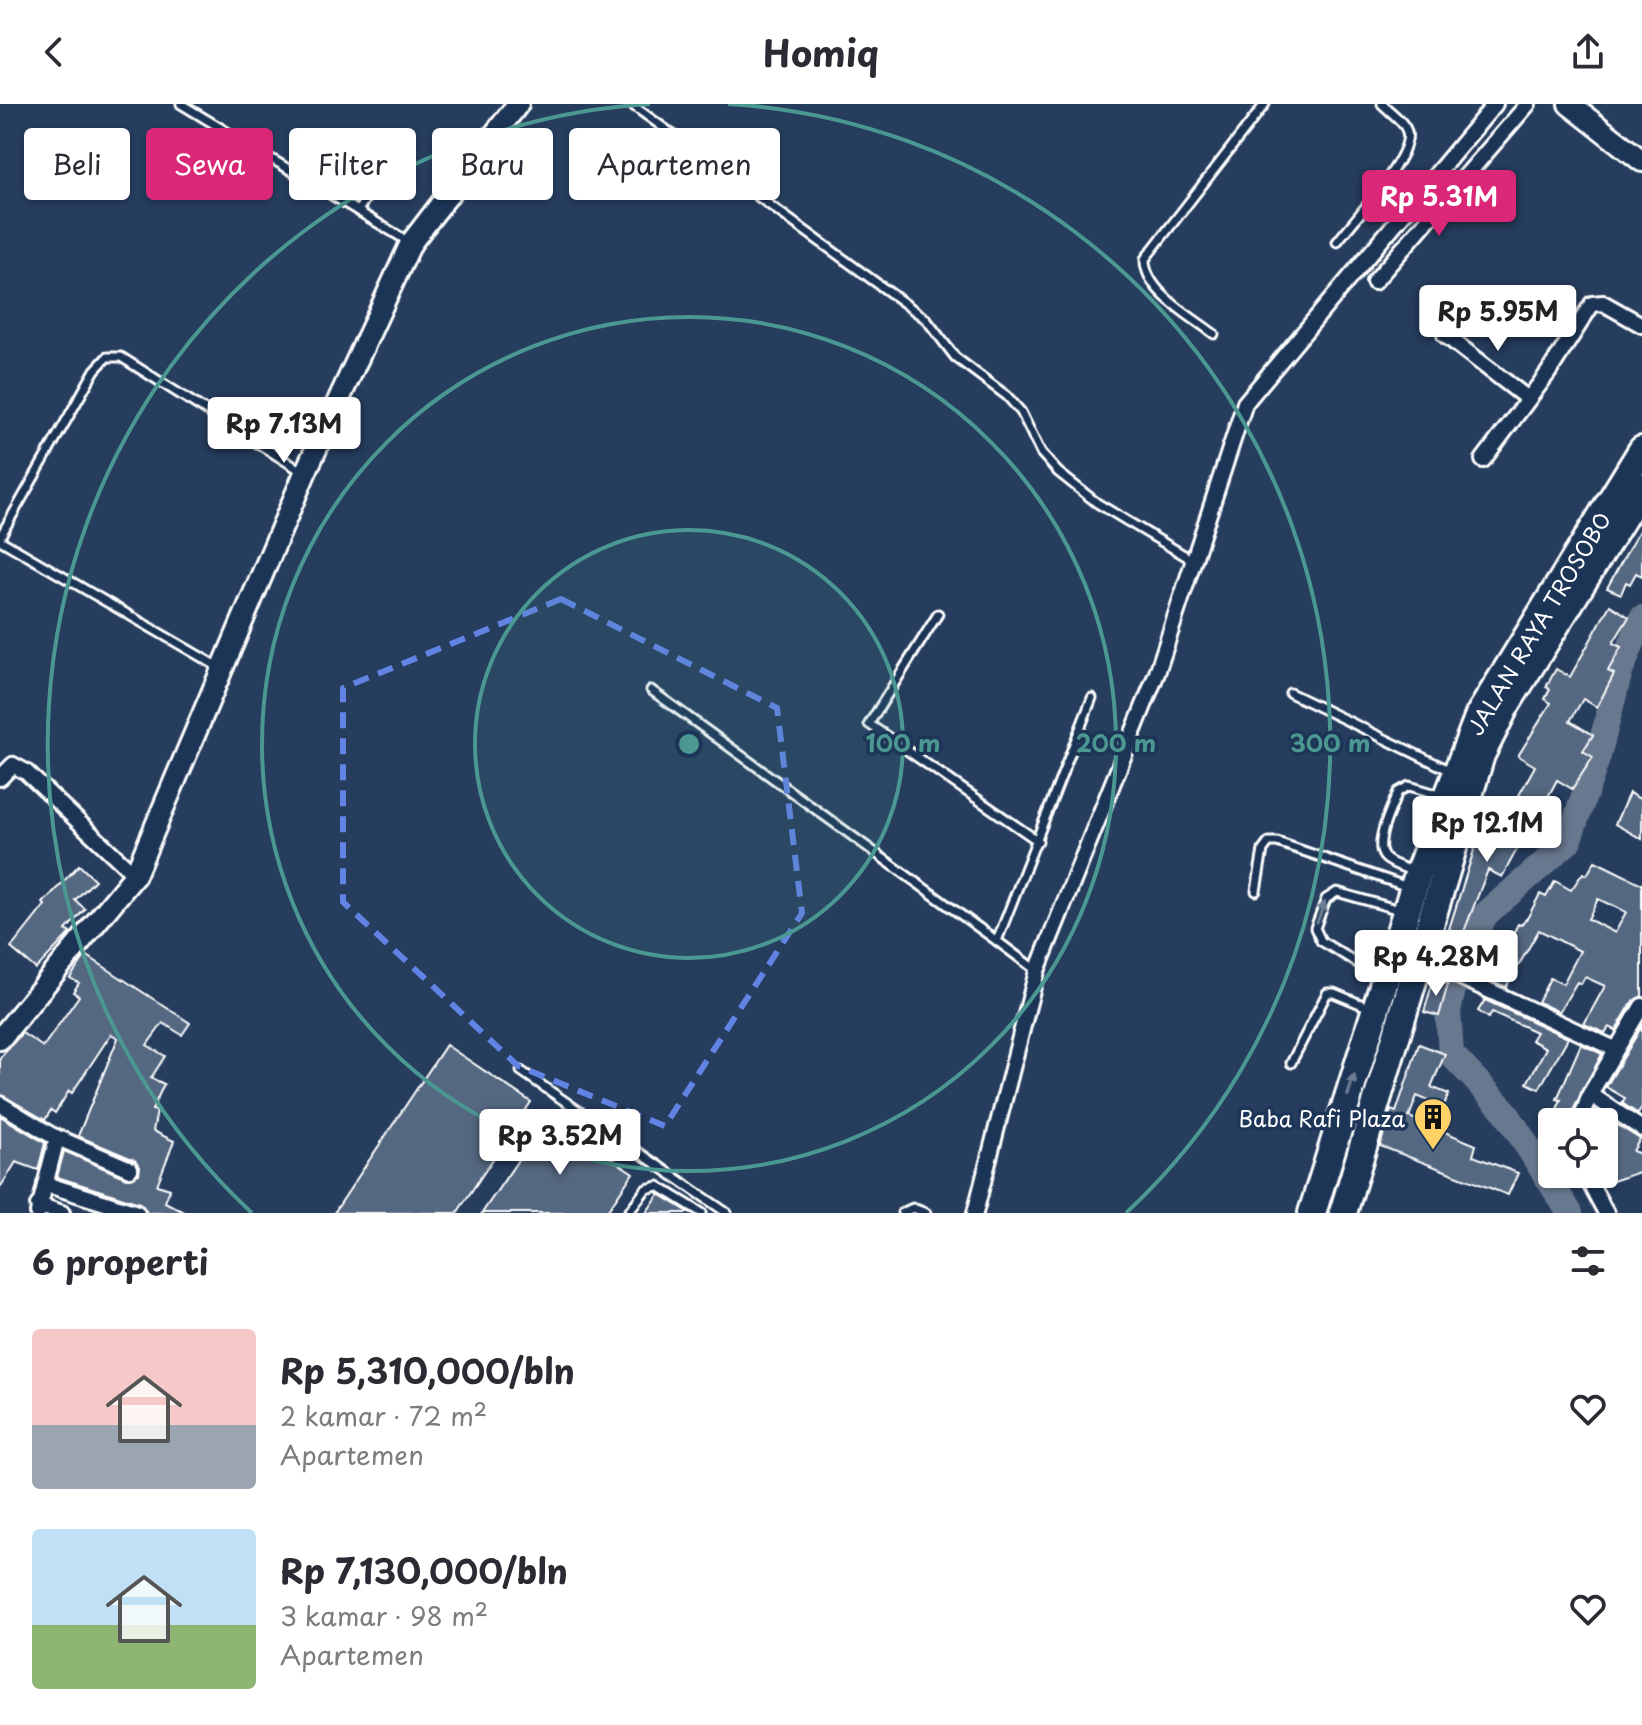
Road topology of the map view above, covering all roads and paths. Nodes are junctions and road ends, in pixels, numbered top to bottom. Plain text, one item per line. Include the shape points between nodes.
1 (181, 104) edge
2 (518, 104) edge
3 (631, 104) edge
4 (1265, 104) edge
5 (1382, 104) edge
6 (1495, 104) edge
7 (1528, 104) edge
8 (1569, 104) edge
9 (1642, 161) edge
10 (365, 200) edge
11 (358, 211) junction
12 (1337, 242) dead end
13 (411, 243) junction
14 (1393, 245) junction
15 (1374, 282) dead end
16 (1642, 325) edge
17 (1214, 334) dead end
18 (1445, 335) dead end
19 (1528, 399) junction
20 (1642, 450) edge
21 (1483, 460) dead end
22 (305, 473) junction
23 (1642, 487) edge
24 (0, 539) edge
25 (1194, 561) junction
26 (938, 614) dead end
27 (220, 668) junction
28 (651, 690) dead end
29 (1290, 693) dead end
30 (1092, 698) dead end
31 (0, 778) edge
32 (1450, 784) junction
33 (1038, 841) junction
34 (135, 875) junction
35 (1256, 891) dead end
36 (1413, 892) junction
37 (997, 941) junction
38 (1427, 962) junction
39 (1037, 971) junction
40 (1385, 980) junction
41 (1642, 1006) edge
42 (1375, 1010) junction
43 (1627, 1031) junction
44 (0, 1039) edge
45 (1642, 1039) edge
46 (1615, 1049) junction
47 (1291, 1063) dead end
48 (521, 1071) dead end
49 (1590, 1094) junction
50 (0, 1104) edge
51 (1585, 1108) edge
52 (1640, 1124) edge
53 (57, 1138) junction
54 (1328, 1158) junction
55 (1356, 1166) junction
56 (130, 1169) dead end
57 (45, 1184) junction
58 (1593, 1188) edge
59 (38, 1209) edge
60 (62, 1213) edge
61 (137, 1213) edge
62 (628, 1213) edge
63 (702, 1213) edge
64 (727, 1213) edge
65 (902, 1213) edge
66 (926, 1213) edge
67 (975, 1213) edge
68 (1312, 1213) edge
69 (1343, 1213) edge
70 (1606, 1213) edge

1 - 11 lane
2 - 13 street
3 - 25 lane via 926,319 955,357 1021,412 1041,453 1058,472 1097,503
4 - 17 lane via 1145,259 1144,271 1154,285
5 - 12 lane via 1407,128 1408,137 1396,166
6 - 14 street
7 - 14 street
8 - 9 street
10 - 11 lane
11 - 13 lane
13 - 22 street
14 - 15 street
14 - 25 street via 1265,374 1245,403
16 - 19 street via 1603,303 1592,304
18 - 19 street
19 - 21 street
20 - 32 highway, JALAN RAYA TROSOBO via 1479,715
22 - 24 lane via 121,357 107,357
22 - 27 street
23 - 38 highway, JALAN RAYA TROSOBO via 1491,731 1469,787
24 - 27 lane
25 - 39 street via 1157,673
26 - 33 lane via 869,724
27 - 34 street
28 - 37 lane
29 - 32 lane
30 - 33 lane
31 - 34 street via 13,765 26,772
32 - 36 highway, JALAN RAYA TROSOBO
32 - 36 lane via 1409,786 1398,792 1381,841 1386,859
33 - 37 lane
34 - 44 street
35 - 36 lane via 1269,842
36 - 40 highway, JALAN RAYA TROSOBO
40 -> 36 lane via 1321,941 1315,928 1326,899 1337,892
37 - 39 lane
38 - 46 street
38 - 55 highway, JALAN RAYA TROSOBO
39 - 67 street
40 - 42 highway, JALAN RAYA TROSOBO
41 - 43 street
42 - 47 lane via 1327,993
54 -> 42 highway, JALAN RAYA TROSOBO
43 - 45 street
43 - 46 street
46 - 49 street
48 - 64 lane
49 - 51 street
49 - 52 street
50 - 53 street
53 - 56 street
53 - 57 street
54 - 55 highway via 1346,1171
54 - 68 highway, JALAN RAYA TROSOBO
55 - 69 highway, JALAN RAYA TROSOBO
57 - 59 street
57 - 61 street
58 - 70 street
59 - 60 street
62 - 63 lane via 646,1189 658,1186
65 - 66 lane via 913,1208

